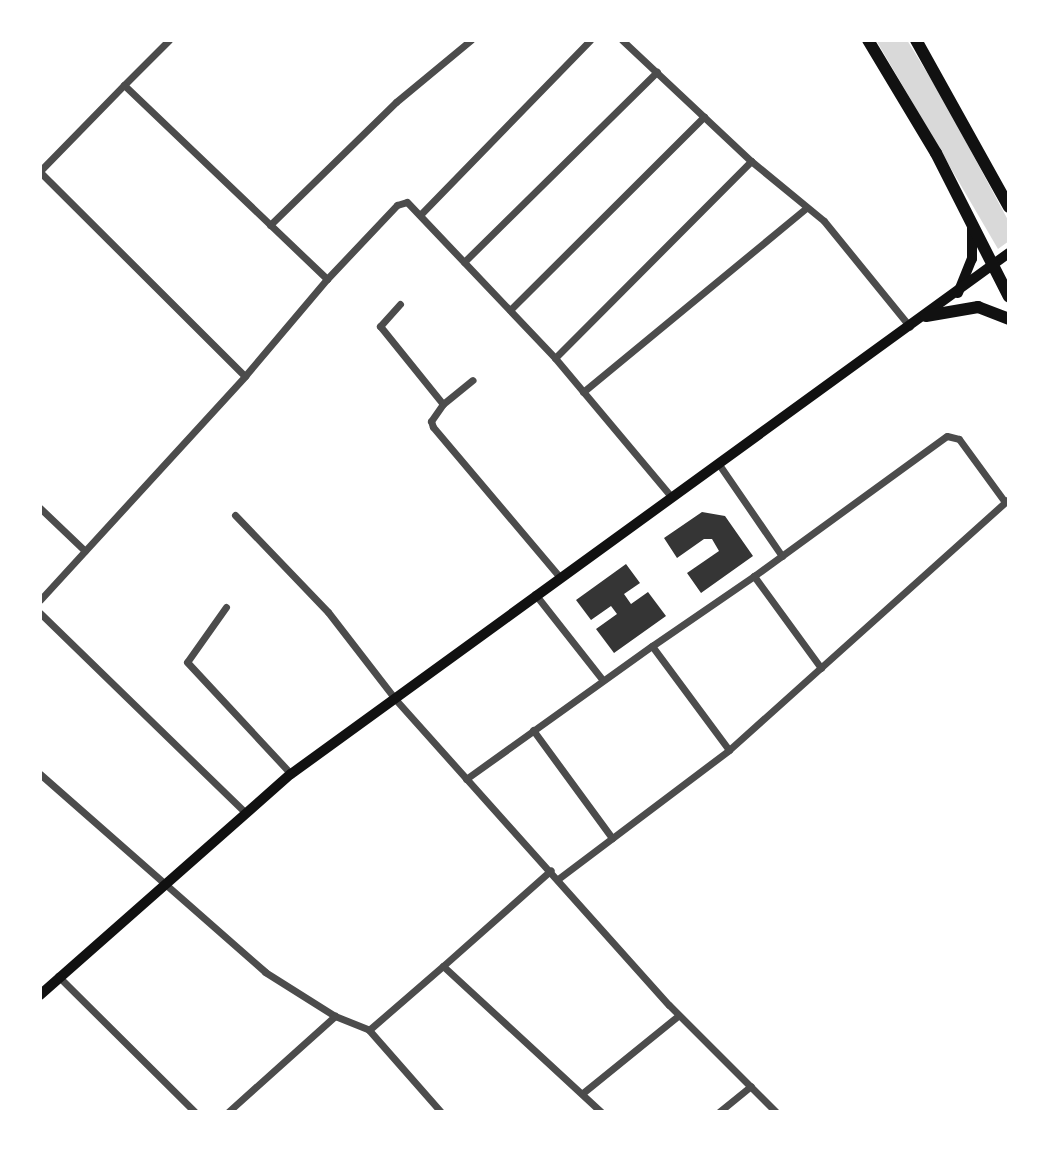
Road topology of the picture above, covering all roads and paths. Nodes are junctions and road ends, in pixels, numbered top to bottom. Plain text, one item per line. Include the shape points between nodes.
1 (169, 40) edge
2 (471, 40) edge
3 (590, 40) edge
4 (622, 40) edge
5 (868, 40) edge
6 (916, 40) edge
7 (657, 72) junction
8 (124, 85) junction
9 (704, 117) junction
10 (751, 161) junction
11 (40, 171) edge
12 (990, 171) junction
13 (1009, 187) edge
14 (1009, 207) edge
15 (806, 208) junction
16 (420, 215) junction
17 (972, 222) junction
18 (270, 225) junction
19 (1009, 253) edge
20 (464, 262) junction
21 (996, 263) junction
22 (327, 279) junction
23 (957, 296) junction
24 (1009, 297) edge
25 (400, 304) dead end
26 (510, 310) junction
27 (926, 316) junction
28 (1009, 319) edge
29 (910, 327) junction
30 (555, 358) junction
31 (245, 376) junction
32 (473, 380) dead end
33 (583, 392) junction
34 (443, 404) junction
35 (718, 463) junction
36 (671, 496) junction
37 (1007, 501) edge
38 (40, 508) edge
39 (235, 515) dead end
40 (85, 551) junction
41 (782, 556) junction
42 (559, 576) junction
43 (754, 576) junction
44 (535, 594) junction
45 (40, 600) edge
46 (226, 607) dead end
47 (40, 613) edge
48 (652, 646) junction
49 (821, 668) junction
50 (602, 679) junction
51 (396, 700) junction
52 (533, 730) junction
53 (729, 750) junction
54 (40, 774) edge
55 (291, 774) junction
56 (466, 779) junction
57 (246, 813) junction
58 (612, 838) junction
59 (551, 870) junction
60 (558, 879) junction
61 (162, 884) junction
62 (443, 966) junction
63 (58, 976) junction
64 (40, 995) edge
65 (335, 1016) junction
66 (678, 1016) junction
67 (369, 1030) junction
68 (751, 1086) junction
69 (584, 1092) junction
70 (195, 1112) edge
71 (228, 1112) edge
72 (441, 1112) edge
73 (601, 1112) edge
74 (719, 1112) edge
75 (776, 1112) edge

1 - 8 street
2 - 18 street via 396,102
3 - 16 street
4 - 7 street
5 - 17 highway
6 - 12 highway
7 - 9 street
7 - 20 street
8 - 11 street
8 - 18 street
9 - 10 street
9 - 26 street
10 - 15 street
10 - 30 street
11 - 31 street
12 - 13 highway
12 - 14 highway
15 - 29 street via 824,221
15 - 33 street
16 - 20 street
16 - 22 street via 400,202
17 - 21 highway
17 - 23 main road via 971,265
18 - 22 street
19 - 21 main road
20 - 26 street
21 - 23 main road
21 - 24 highway
22 - 31 street
23 - 27 main road
25 - 34 street via 382,322 382,332
26 - 30 street
27 - 28 highway via 978,307
27 - 29 main road
29 - 35 main road
30 - 33 street
31 - 40 street
32 - 34 street
33 - 36 street
34 - 42 street via 433,416 433,427
35 - 36 main road
35 - 41 street
36 - 42 main road
37 - 41 street via 959,439 947,436
37 - 49 street
38 - 40 street
39 - 51 street via 328,612
40 - 45 street
41 - 43 street
42 - 44 main road
43 - 48 street
43 - 49 street
44 - 50 street
44 - 51 main road
46 - 55 street via 187,662
47 - 57 street
48 - 50 street
48 - 53 street
49 - 53 street
50 - 52 street
51 - 55 main road
51 - 56 street
52 - 56 street
52 - 58 street
53 - 58 street
54 - 61 street
55 - 57 main road
56 - 59 street
57 - 61 main road
58 - 60 street
59 - 60 street
59 - 62 street
60 - 66 street
61 - 63 main road
61 - 65 street via 265,972
62 - 67 street
62 - 69 street
63 - 64 main road
63 - 70 street
65 - 67 street
65 - 71 street
66 - 68 street
66 - 69 street
67 - 72 street
68 - 74 street
68 - 75 street
69 - 73 street

